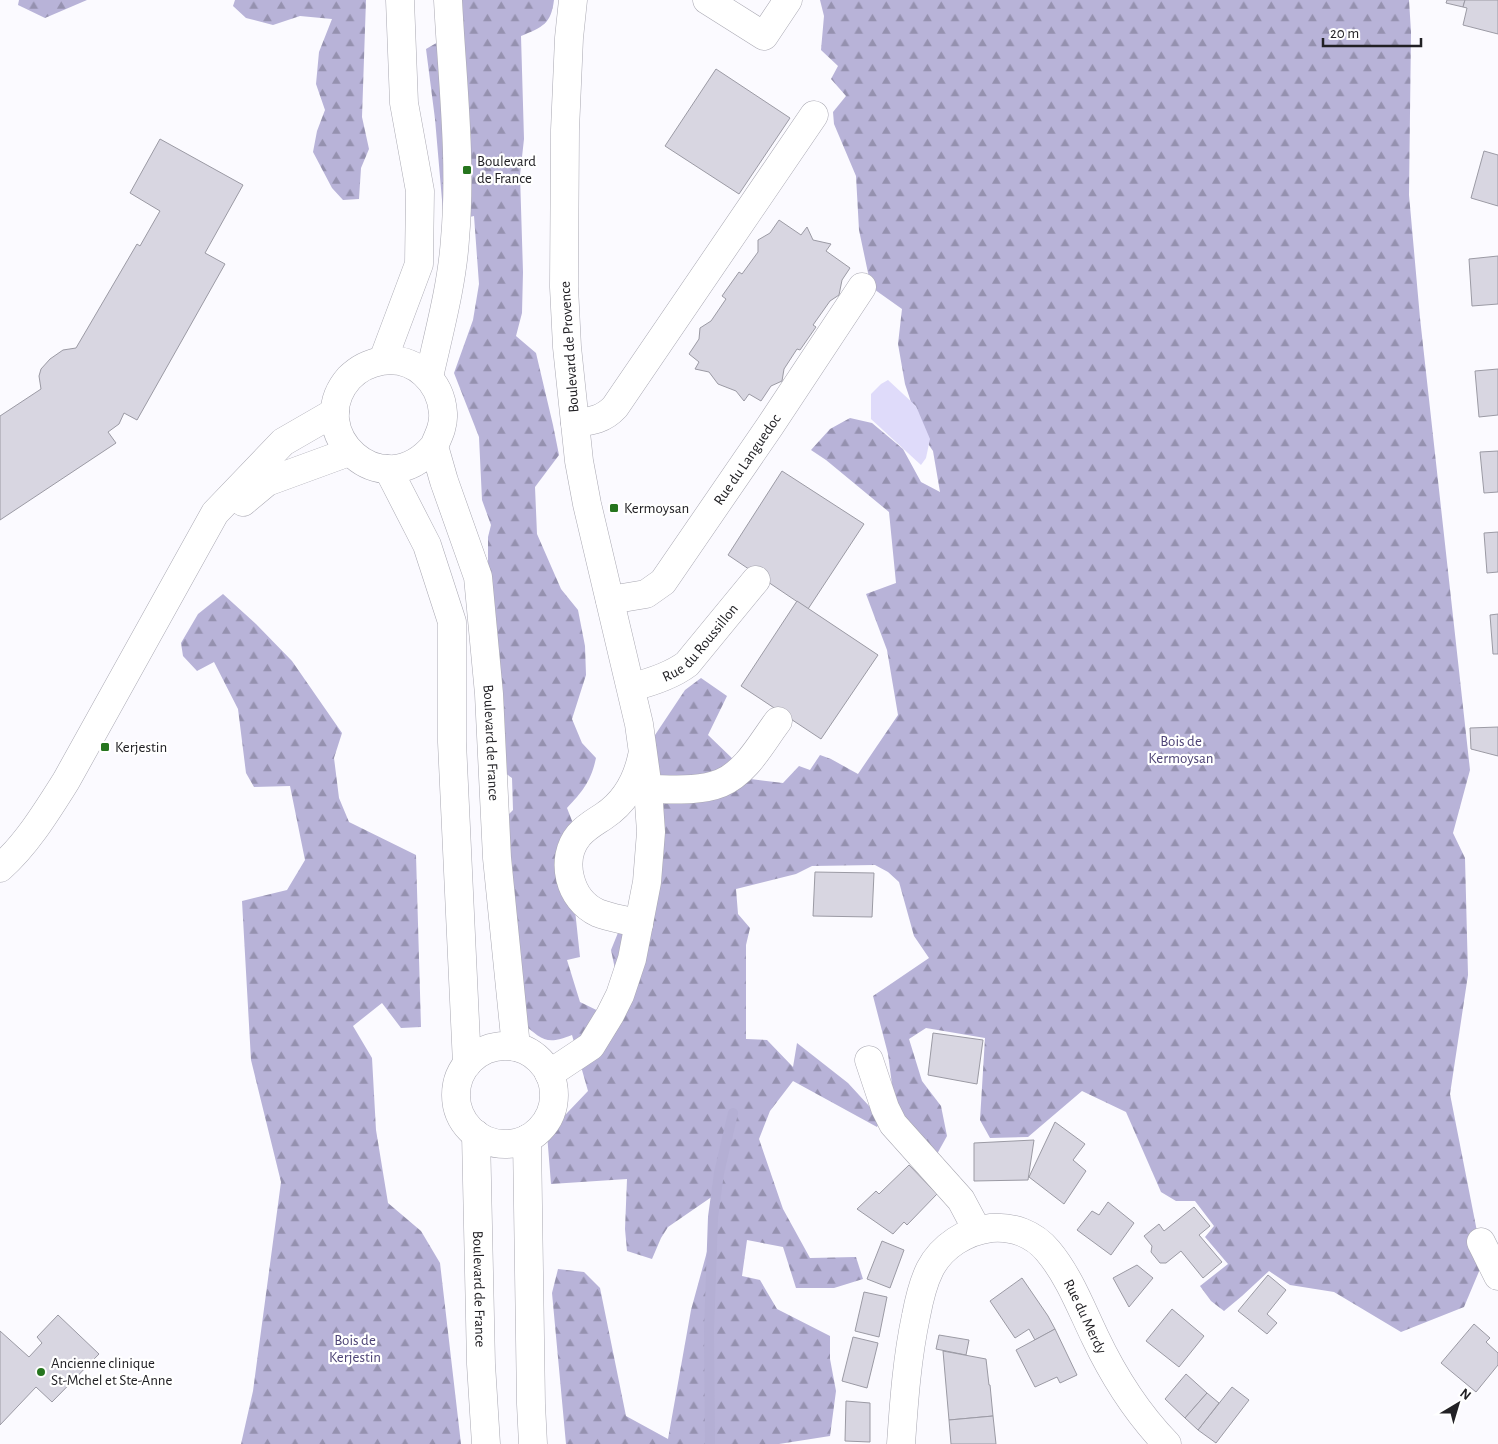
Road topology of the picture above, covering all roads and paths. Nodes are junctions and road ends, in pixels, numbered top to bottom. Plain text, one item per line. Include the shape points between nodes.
1 (400, 0) edge
2 (448, 0) edge
3 (573, 0) edge
4 (707, 0) edge
5 (788, 0) edge
6 (814, 115) dead end
7 (862, 287) dead end
8 (383, 360) junction
9 (429, 377) junction
10 (335, 412) junction
11 (575, 423) junction
12 (434, 446) junction
13 (349, 452) junction
14 (388, 469) junction
15 (198, 544) junction
16 (756, 580) dead end
17 (610, 600) junction
18 (632, 687) junction
19 (778, 721) dead end
20 (644, 751) junction
21 (648, 789) junction
22 (604, 816) junction
23 (650, 818) junction
24 (0, 868) edge
25 (639, 924) junction
26 (516, 1047) junction
27 (869, 1060) dead end
28 (467, 1064) junction
29 (549, 1074) junction
30 (476, 1134) junction
31 (527, 1139) junction
32 (977, 1230) junction
33 (1481, 1242) dead end
34 (1498, 1276) edge
35 (486, 1444) edge
36 (534, 1444) edge
37 (901, 1444) edge
38 (1167, 1444) edge

1 - 8 street via 404,103 420,191 419,264
2 - 9 street via 458,180 455,241
3 - 11 street, Boulevard de Provence via 567,84 564,287
4 - 5 street via 764,36
6 - 11 street via 615,407 599,420
7 - 17 street, Rue du Languedoc via 663,582 646,594
8 - 9 street via 408,364
8 - 10 street via 355,372 343,386
9 - 12 street via 438,390 444,414 442,430
10 - 13 street via 340,438
10 - 15 street via 283,442 215,513
11 - 17 street, Boulevard de Provence via 587,504
12 - 14 street via 409,466
12 - 26 street, Boulevard de France via 478,577 489,694 497,858
13 - 14 street via 369,466
13 - 15 street via 267,482 225,516
14 - 28 street via 427,544 452,622 452,742
15 - 24 street via 66,780 41,820
16 - 18 street, Rue du Roussillon via 688,664 664,677
17 - 18 street, Boulevard de Provence
18 - 20 street, Boulevard de Provence
19 - 21 street via 747,763 721,783 700,788
20 - 21 street, Boulevard de Provence
20 - 22 street via 632,786
21 - 23 street, Boulevard de Provence
22 - 23 street via 623,813
22 - 25 street via 589,824 578,836 568,862 569,877 587,905 598,912
23 - 25 street via 650,858
25 - 29 street via 632,959 610,1015 591,1046
26 - 28 street via 489,1048
26 - 29 street via 540,1060
27 - 32 street via 893,1124 961,1200
28 - 30 street via 458,1080 457,1101 463,1119
29 - 31 street via 554,1102 549,1117
30 - 31 street via 500,1144
30 - 35 street, Boulevard de France
31 - 36 street
32 - 37 street, Rue du Merdy via 944,1251 930,1268 924,1284 911,1339
32 - 38 street, Rue du Merdy via 1012,1229 1036,1239 1048,1250 1066,1277 1113,1372 1140,1413
33 - 34 street

